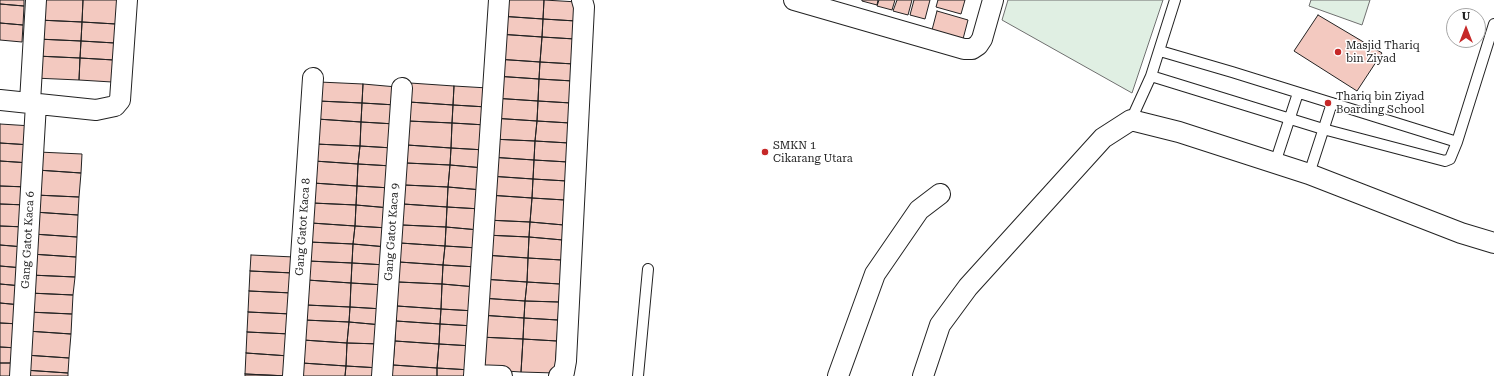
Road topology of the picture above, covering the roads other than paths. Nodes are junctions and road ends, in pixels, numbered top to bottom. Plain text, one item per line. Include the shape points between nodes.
1 (36, 0) edge
2 (127, 0) edge
3 (498, 0) edge
4 (582, 0) edge
5 (794, 0) edge
6 (993, 0) edge
7 (1175, 0) edge
8 (1494, 24) edge
9 (1160, 51) junction
10 (1151, 76) junction
11 (313, 78) dead end
12 (402, 88) dead end
13 (1298, 93) junction
14 (0, 100) edge
15 (33, 103) junction
16 (1332, 103) junction
17 (1290, 119) junction
18 (1131, 120) junction
19 (1323, 129) junction
20 (1457, 142) junction
21 (1275, 163) junction
22 (1309, 174) junction
23 (940, 194) dead end
24 (1494, 243) edge
25 (648, 269) dead end
26 (474, 375) edge
27 (20, 376) edge
28 (293, 376) edge
29 (382, 376) edge
30 (502, 376) edge
31 (559, 376) edge
32 (638, 376) edge
33 (838, 376) edge
34 (923, 376) edge

1 - 15 street, Gang Gatot Kaca 6
2 - 15 street via 120,100 115,106 96,110
3 - 26 street
4 - 31 street via 584,7 566,361 564,372
5 - 6 street via 964,49 972,49 982,39
7 - 9 lane
8 - 20 lane
9 - 10 lane
9 - 13 lane
10 - 17 lane
10 - 18 lane
11 - 28 street, Gang Gatot Kaca 8
12 - 29 street, Gang Gatot Kaca 9
13 - 16 lane
13 - 17 lane
14 - 15 street
15 - 27 street, Gang Gatot Kaca 6
16 - 19 lane
16 - 20 lane
17 - 19 lane
17 - 21 lane
18 - 21 street via 1179,132
18 - 34 street via 1103,138 968,287 940,324
19 - 20 lane via 1440,161 1450,160
19 - 22 lane
21 - 22 street
22 - 24 street via 1461,233
23 - 33 street via 919,210 875,274
25 - 32 lane
26 - 30 street

